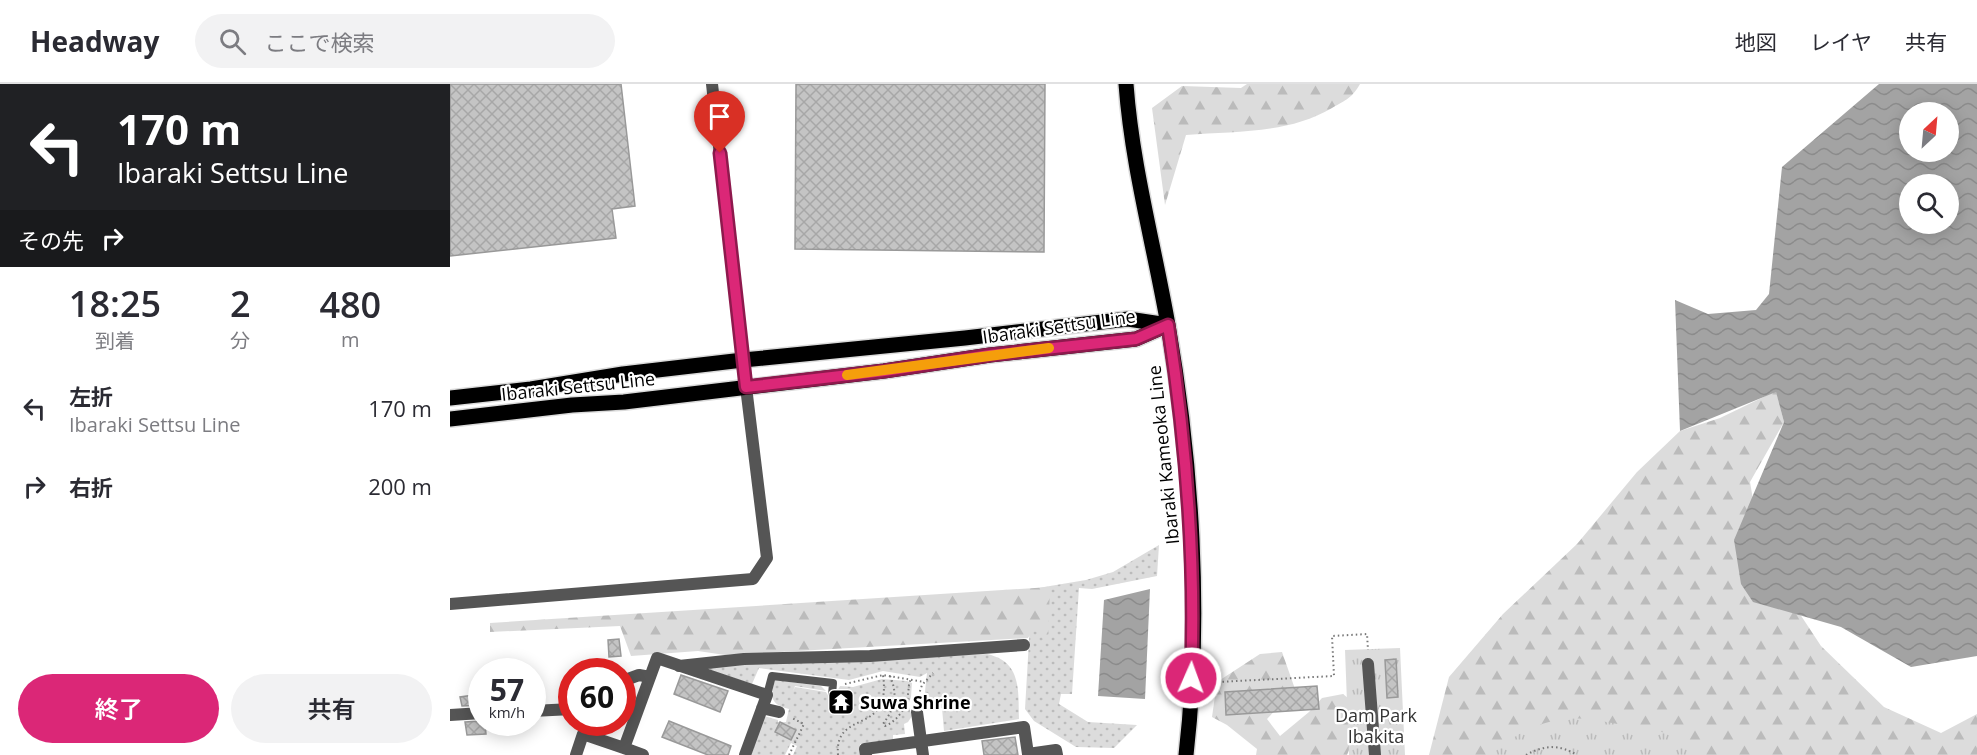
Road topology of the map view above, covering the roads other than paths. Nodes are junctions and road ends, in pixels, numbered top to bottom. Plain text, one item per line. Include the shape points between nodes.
1 (712, 84) edge
2 (1126, 84) edge
3 (1168, 325) junction
4 (743, 360) junction
5 (746, 387) junction
6 (450, 399) edge
7 (450, 419) edge
8 (450, 604) edge
9 (1016, 642) dead end
10 (1368, 664) road end
11 (679, 666) junction
12 (636, 676) edge
13 (650, 677) junction
14 (766, 695) junction
15 (832, 695) dead end
16 (762, 708) junction
17 (917, 712) road end
18 (783, 713) road end
19 (468, 714) edge
20 (450, 715) edge
21 (624, 748) junction
22 (922, 748) edge
23 (576, 755) edge
24 (643, 755) edge
25 (745, 755) edge
26 (866, 755) edge
27 (1057, 755) edge
28 (1186, 755) edge
29 (1375, 755) edge

1 - 4 street
2 - 3 main road, Ibaraki Kameoka Line via 1136,166
3 - 4 main road, Ibaraki Settsu Line via 1128,319
3 - 5 main road, Ibaraki Settsu Line via 1136,339
3 - 28 main road, Ibaraki Kameoka Line via 1183,434 1192,562
4 - 5 street
4 - 6 main road, Ibaraki Settsu Line
5 - 7 main road, Ibaraki Settsu Line
5 - 8 street via 767,558 753,579
9 - 11 street via 870,656 744,659
10 - 29 street
11 - 13 street via 657,658
11 - 14 street
12 - 13 street
13 - 21 street
14 - 15 lane via 772,676 833,683
14 - 16 street
16 - 18 street
16 - 25 street
17 - 22 street
19 - 20 street
21 - 23 street via 583,734
21 - 24 street
22 - 26 street via 865,749
22 - 27 street via 1024,728 1028,754 1056,750

